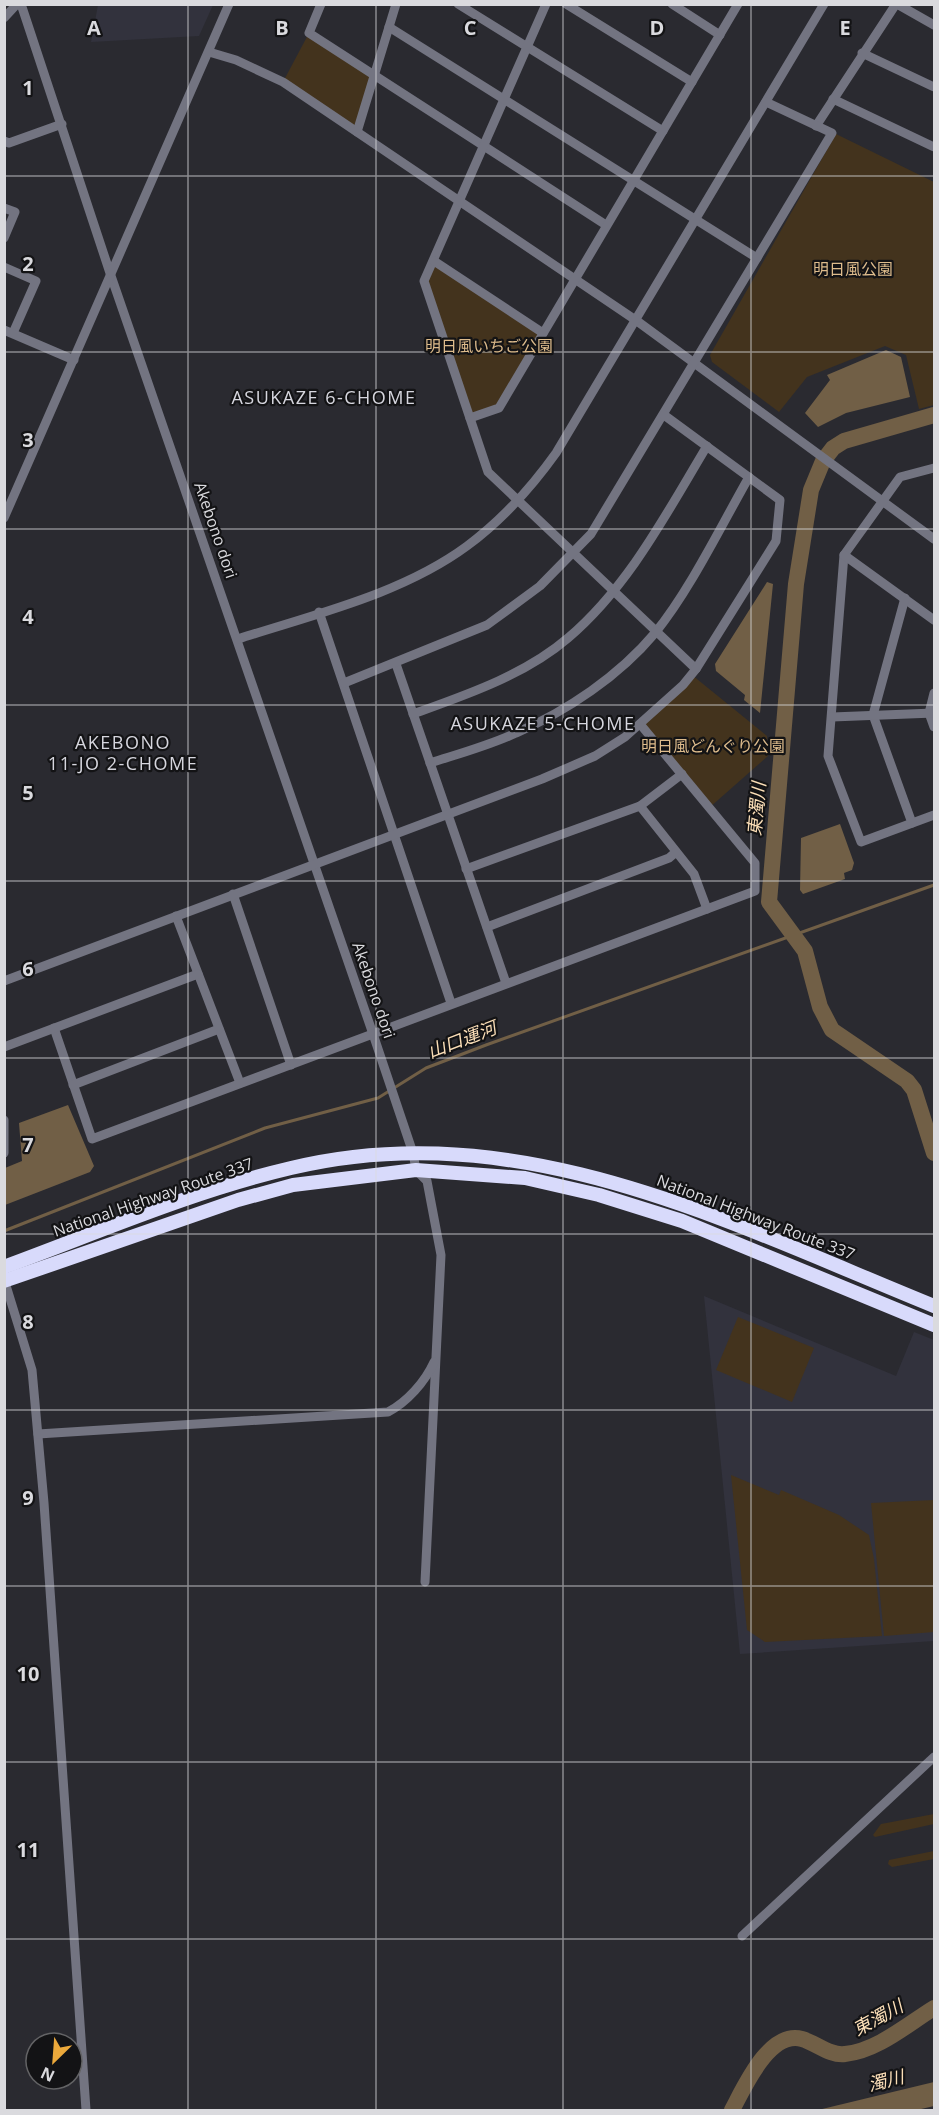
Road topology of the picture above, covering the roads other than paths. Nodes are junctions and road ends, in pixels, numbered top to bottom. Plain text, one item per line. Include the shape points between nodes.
1 (19, 4) edge
2 (230, 4) edge
3 (321, 4) edge
4 (396, 4) edge
5 (458, 4) edge
6 (546, 4) edge
7 (566, 4) edge
8 (672, 4) edge
9 (738, 4) edge
10 (824, 4) edge
11 (897, 4) edge
12 (4, 18) edge
13 (934, 25) edge
14 (389, 27) junction
15 (720, 35) junction
16 (527, 47) junction
17 (208, 52) junction
18 (862, 53) junction
19 (374, 76) junction
20 (692, 82) junction
21 (934, 87) edge
22 (505, 98) junction
23 (833, 99) junction
24 (766, 102) junction
25 (62, 124) junction
26 (816, 126) junction
27 (663, 131) junction
28 (357, 132) junction
29 (4, 141) edge
30 (484, 147) junction
31 (934, 147) edge
32 (634, 179) junction
33 (460, 201) junction
34 (4, 208) edge
35 (698, 220) junction
36 (606, 225) junction
37 (4, 238) edge
38 (758, 258) junction
39 (434, 261) junction
40 (4, 267) edge
41 (110, 273) junction
42 (575, 279) junction
43 (637, 321) junction
44 (9, 331) edge
45 (543, 333) junction
46 (74, 360) junction
47 (695, 363) junction
48 (664, 415) junction
49 (470, 418) junction
50 (706, 446) junction
51 (934, 468) edge
52 (749, 477) junction
53 (8, 500) edge
54 (518, 500) junction
55 (882, 501) junction
56 (4, 519) edge
57 (934, 539) edge
58 (573, 553) junction
59 (844, 555) junction
60 (615, 592) junction
61 (905, 598) junction
62 (319, 612) junction
63 (934, 620) edge
64 (656, 631) junction
65 (238, 639) junction
66 (396, 664) junction
67 (696, 669) junction
68 (344, 683) junction
69 (934, 693) edge
70 (932, 713) edge
71 (413, 714) junction
72 (873, 715) junction
73 (832, 717) junction
74 (640, 724) junction
75 (934, 727) edge
76 (430, 764) junction
77 (682, 774) junction
78 (640, 806) junction
79 (447, 814) junction
80 (934, 815) edge
81 (912, 824) junction
82 (395, 833) junction
83 (676, 852) junction
84 (315, 863) junction
85 (466, 869) junction
86 (233, 894) junction
87 (707, 909) junction
88 (176, 916) junction
89 (487, 927) junction
90 (198, 974) junction
91 (4, 981) edge
92 (506, 982) junction
93 (451, 1003) junction
94 (54, 1028) junction
95 (219, 1029) junction
96 (373, 1034) junction
97 (4, 1047) edge
98 (291, 1065) junction
99 (240, 1083) junction
100 (73, 1085) junction
101 (4, 1120) edge
102 (4, 1153) edge
103 (413, 1153) junction
104 (416, 1170) junction
105 (4, 1267) edge
106 (5, 1280) edge
107 (934, 1306) edge
108 (934, 1325) edge
109 (434, 1362) junction
110 (38, 1434) junction
111 (425, 1582) dead end
112 (934, 1757) edge
113 (742, 1936) dead end
114 (86, 2110) edge

1 - 12 street
1 - 25 street, Akebono dori
2 - 17 street
3 - 19 street via 309,33
4 - 14 street
5 - 16 street
6 - 16 street
7 - 20 street
8 - 15 street
9 - 15 street
10 - 24 street
11 - 13 street
11 - 18 street
14 - 19 street
14 - 22 street
15 - 20 street
16 - 22 street
16 - 27 street
17 - 28 street via 283,82
17 - 41 street
18 - 21 street
18 - 23 street
19 - 28 street
19 - 30 street
20 - 27 street
22 - 30 street
22 - 32 street
23 - 26 street
23 - 31 street
24 - 26 street
24 - 35 street
25 - 29 street via 9,143
25 - 41 street, Akebono dori
26 - 38 street via 832,134
27 - 32 street
28 - 33 street
30 - 33 street
30 - 36 street
32 - 35 street
32 - 36 street
33 - 39 street
33 - 42 street
34 - 37 street via 15,212
35 - 38 street
35 - 43 street
36 - 42 street
38 - 47 street
39 - 45 street
39 - 49 street via 424,281
40 - 44 street via 36,281
41 - 46 street
41 - 65 street, Akebono dori
42 - 43 street
42 - 45 street
43 - 47 street
43 - 54 street via 556,453
44 - 46 street
45 - 49 street via 499,408
46 - 53 street
47 - 48 street
47 - 55 street
48 - 50 street
48 - 58 street via 591,534
49 - 54 street via 488,472
50 - 52 street
50 - 60 street
51 - 55 street via 900,477
52 - 64 street
52 - 67 street via 780,500 776,541
53 - 56 street
54 - 58 street
54 - 62 street via 491,526 438,565
55 - 57 street
55 - 59 street
58 - 60 street
58 - 66 street via 540,586 487,626
59 - 61 street
59 - 73 street
60 - 64 street
60 - 71 street via 568,638 543,656 483,687
61 - 63 street
61 - 72 street
62 - 65 street
62 - 68 street
64 - 67 street
64 - 76 street via 639,651 579,699 515,734
65 - 84 street, Akebono dori
66 - 68 street
66 - 71 street
67 - 74 street
68 - 82 street
69 - 70 street
70 - 72 street
70 - 75 street
71 - 76 street
72 - 73 street
72 - 81 street
73 - 81 street via 828,756 861,842
74 - 77 street
74 - 79 street via 595,756
76 - 79 street
77 - 78 street
77 - 87 street via 755,863 754,891
78 - 83 street
78 - 85 street
79 - 82 street
79 - 85 street
80 - 81 street
82 - 84 street
82 - 93 street
83 - 87 street via 694,874
83 - 89 street
84 - 86 street
84 - 96 street, Akebono dori
85 - 89 street
86 - 88 street
86 - 98 street
87 - 92 street
88 - 90 street
88 - 91 street
89 - 92 street
90 - 94 street
90 - 95 street
92 - 93 street
93 - 96 street
94 - 97 street
94 - 100 street
95 - 99 street
95 - 100 street
96 - 98 street
96 - 103 street, Akebono dori
98 - 99 street
99 - 100 street via 92,1139
101 - 102 street
103 - 104 street, Akebono dori
103 - 105 highway, National Highway Route 337 via 292,1167 219,1187
103 - 107 highway, National Highway Route 337 via 525,1162 604,1178 686,1205
104 - 106 highway, National Highway Route 337 via 293,1185
104 - 108 highway, National Highway Route 337 via 525,1178 599,1195 682,1221
104 - 109 street, Akebono dori via 427,1181 441,1255
106 - 110 street via 32,1370
109 - 110 street via 401,1405 388,1412
109 - 111 street, Akebono dori
110 - 114 street
112 - 113 street

